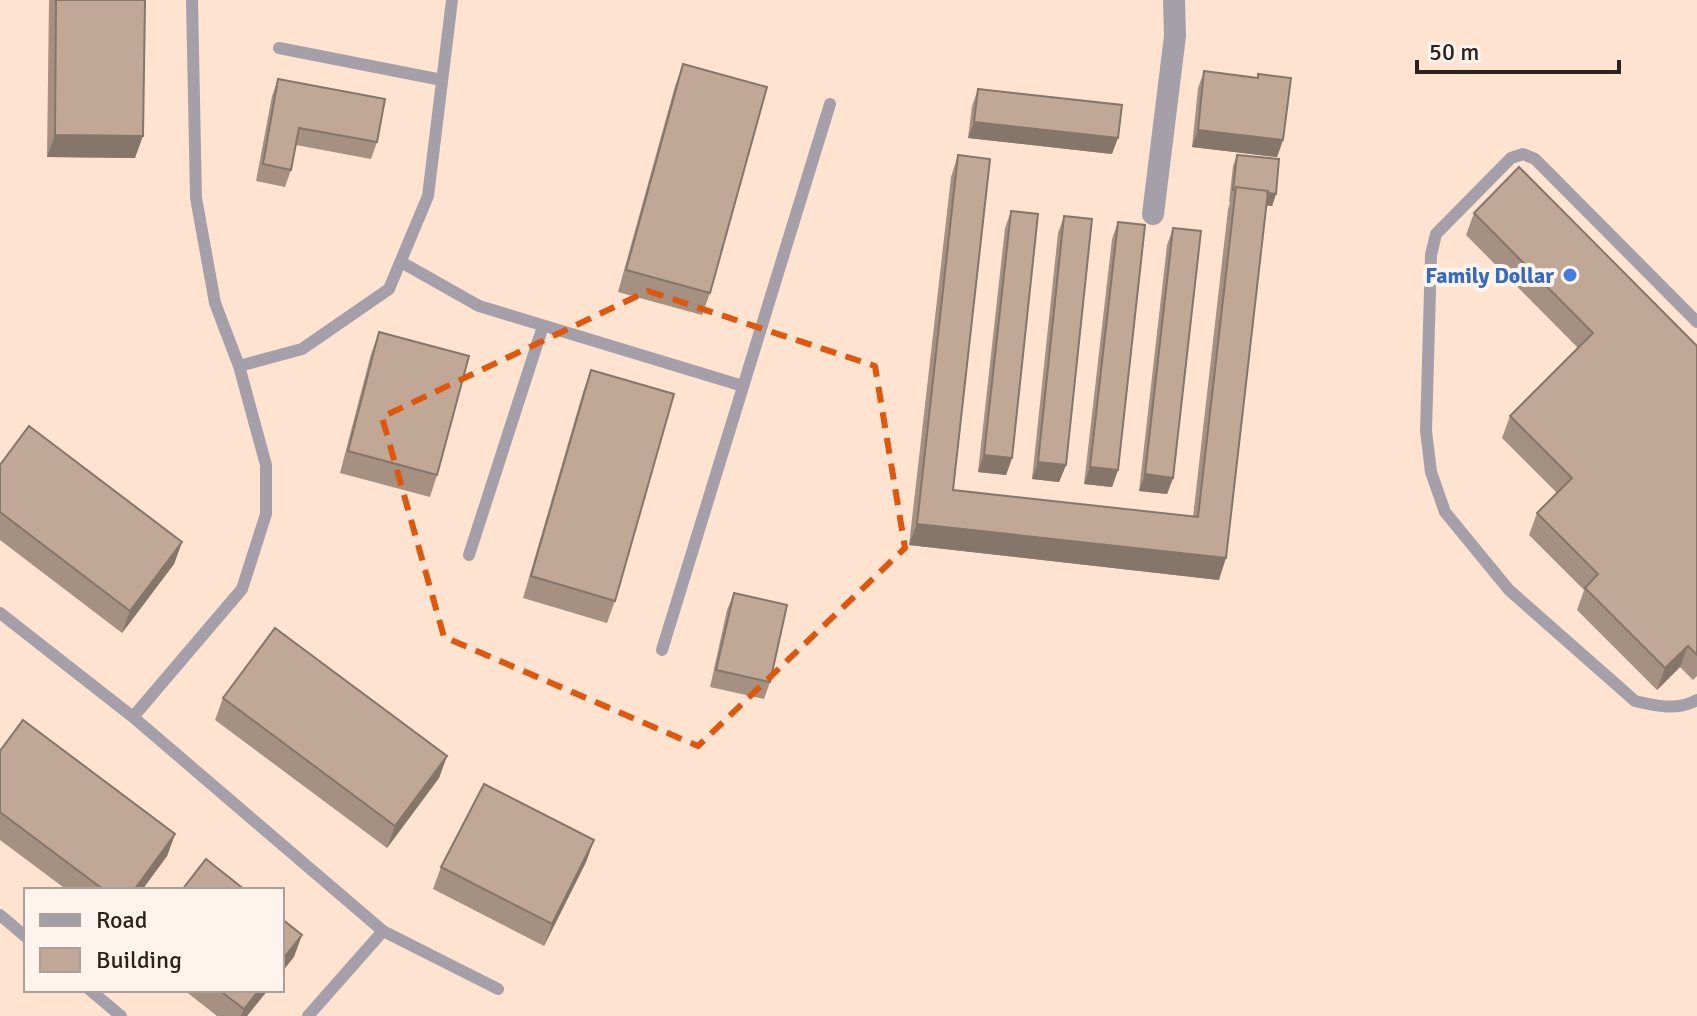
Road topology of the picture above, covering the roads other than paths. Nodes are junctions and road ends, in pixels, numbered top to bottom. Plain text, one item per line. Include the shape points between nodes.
1 (192, 0) edge
2 (452, 0) edge
3 (1174, 0) edge
4 (279, 48) dead end
5 (442, 80) junction
6 (830, 104) dead end
7 (1153, 214) dead end
8 (401, 262) junction
9 (1697, 322) edge
10 (543, 326) junction
11 (239, 366) junction
12 (743, 386) junction
13 (469, 555) dead end
14 (0, 613) edge
15 (662, 650) dead end
16 (1697, 700) edge
17 (133, 717) junction
18 (0, 915) edge
19 (383, 931) junction
20 (24, 935) edge
21 (498, 989) dead end
22 (92, 992) edge
23 (121, 1016) edge
24 (308, 1016) edge

1 - 11 lane via 196,198 215,303
2 - 5 lane
3 - 7 street via 1175,36
4 - 5 lane
5 - 8 lane via 428,196
6 - 12 lane
8 - 10 lane via 479,306
8 - 11 lane via 389,289 302,349
9 - 16 lane via 1535,159 1523,154 1511,158 1436,234 1426,431 1431,472 1445,512 1509,590 1635,701 1661,708
10 - 12 lane
10 - 13 lane
11 - 17 lane via 266,465 266,514 242,589
12 - 15 lane
14 - 17 lane
17 - 19 lane
18 - 20 lane
19 - 21 lane
19 - 24 lane
22 - 23 lane

